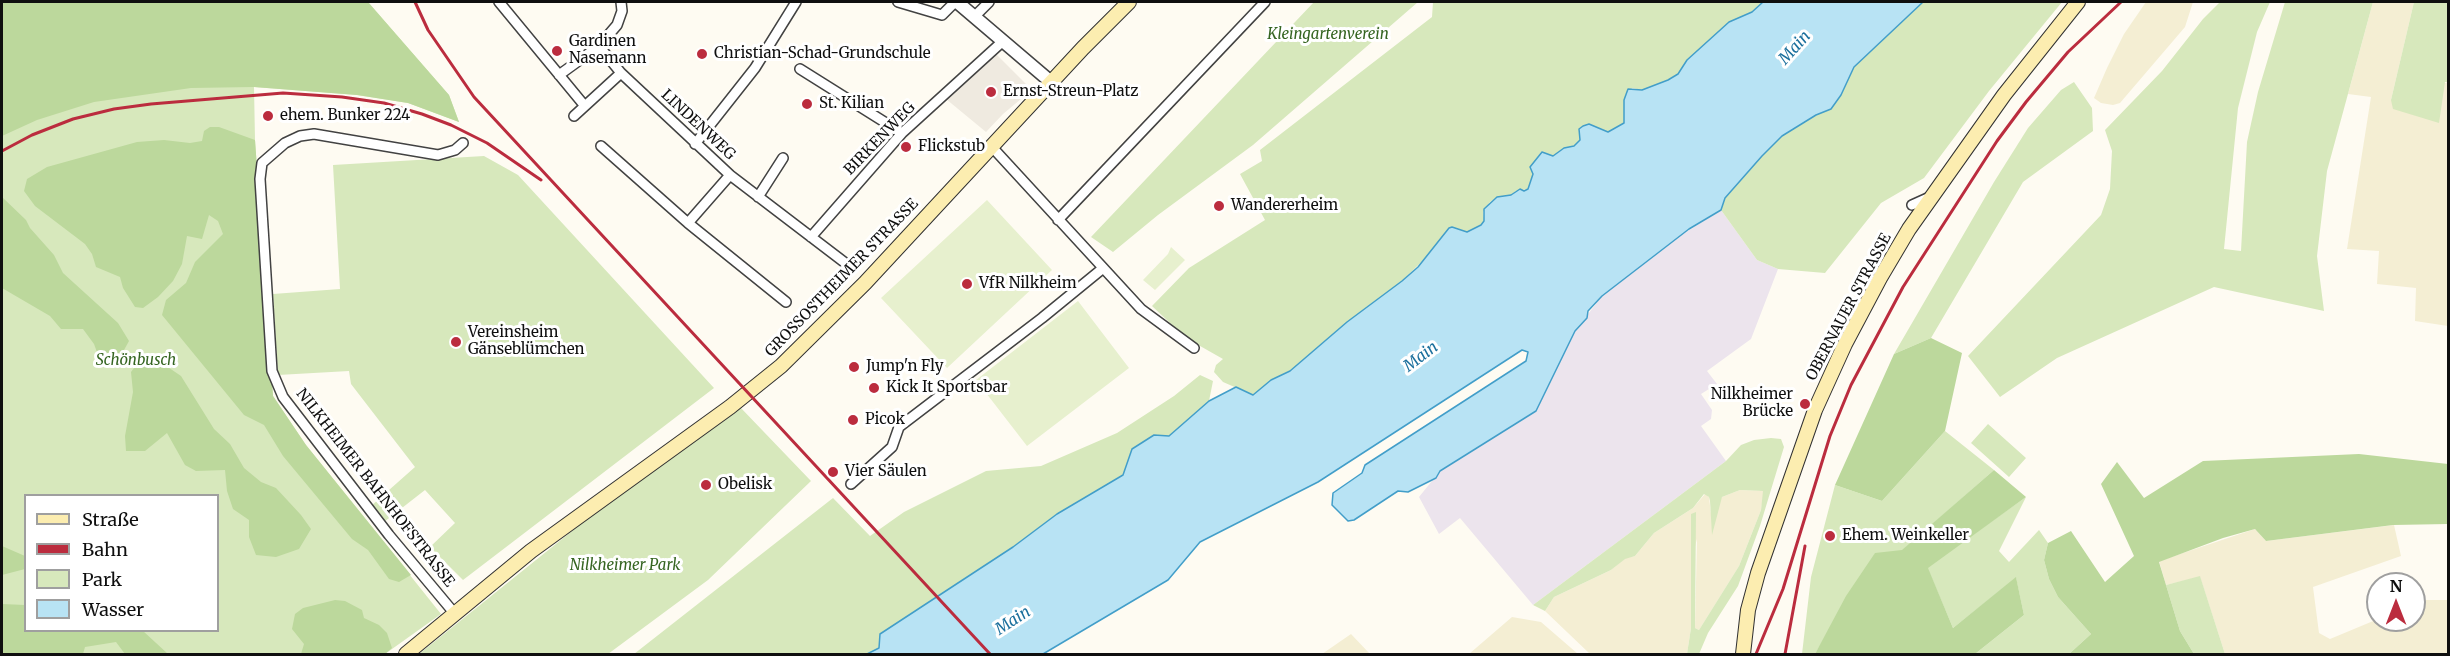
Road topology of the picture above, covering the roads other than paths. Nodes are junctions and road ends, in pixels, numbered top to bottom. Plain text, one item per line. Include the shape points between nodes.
1 (499, 2) edge
2 (621, 2) edge
3 (796, 2) edge
4 (898, 2) edge
5 (956, 2) edge
6 (988, 2) edge
7 (1129, 2) edge
8 (1265, 2) edge
9 (2078, 2) edge
10 (975, 16) junction
11 (1002, 42) junction
12 (599, 46) junction
13 (800, 69) dead end
14 (621, 73) junction
15 (559, 75) junction
16 (1051, 82) junction
17 (584, 105) junction
18 (574, 116) dead end
19 (902, 133) junction
20 (463, 143) dead end
21 (695, 144) junction
22 (601, 146) dead end
23 (992, 147) junction
24 (783, 158) dead end
25 (730, 175) junction
26 (1933, 195) junction
27 (758, 197) junction
28 (1912, 205) dead end
29 (1058, 220) junction
30 (688, 223) junction
31 (811, 237) junction
32 (844, 262) dead end
33 (1102, 268) junction
34 (786, 302) dead end
35 (1194, 348) dead end
36 (851, 484) dead end
37 (455, 614) junction
38 (406, 654) edge
39 (1743, 654) edge

1 - 15 street
2 - 12 street via 616,25
3 - 21 street via 755,68
4 - 5 street via 942,15
5 - 10 street
6 - 10 street
7 - 16 main road, GROSSOSTHEIMER STRASSE
8 - 29 street
9 - 26 main road, OBERNAUER STRASSE via 2004,95
10 - 11 street
11 - 16 street
11 - 19 street, BIRKENWEG
12 - 14 street, LINDENWEG
12 - 15 street
13 - 19 street
14 - 17 street
14 - 21 street, LINDENWEG
15 - 17 street
16 - 23 main road, GROSSOSTHEIMER STRASSE
17 - 18 street
19 - 31 street, BIRKENWEG
20 - 37 street, NILKHEIMER BAHNHOFSTRASSE via 438,155 314,134 300,136 262,163 260,179 272,370 283,397
21 - 25 street, LINDENWEG
22 - 30 street
23 - 29 street
23 - 37 main road, GROSSOSTHEIMER STRASSE via 781,366 531,551
24 - 27 street
25 - 27 street, LINDENWEG
25 - 30 street
26 - 28 street, OBERNAUER STRASSE
26 - 39 main road, OBERNAUER STRASSE via 1880,278 1823,388 1768,543 1748,610
27 - 31 street, LINDENWEG
29 - 33 street
30 - 34 street
31 - 32 street, LINDENWEG
33 - 35 street via 1141,309
33 - 36 street via 899,427 892,447
37 - 38 main road, GROSSOSTHEIMER STRASSE

